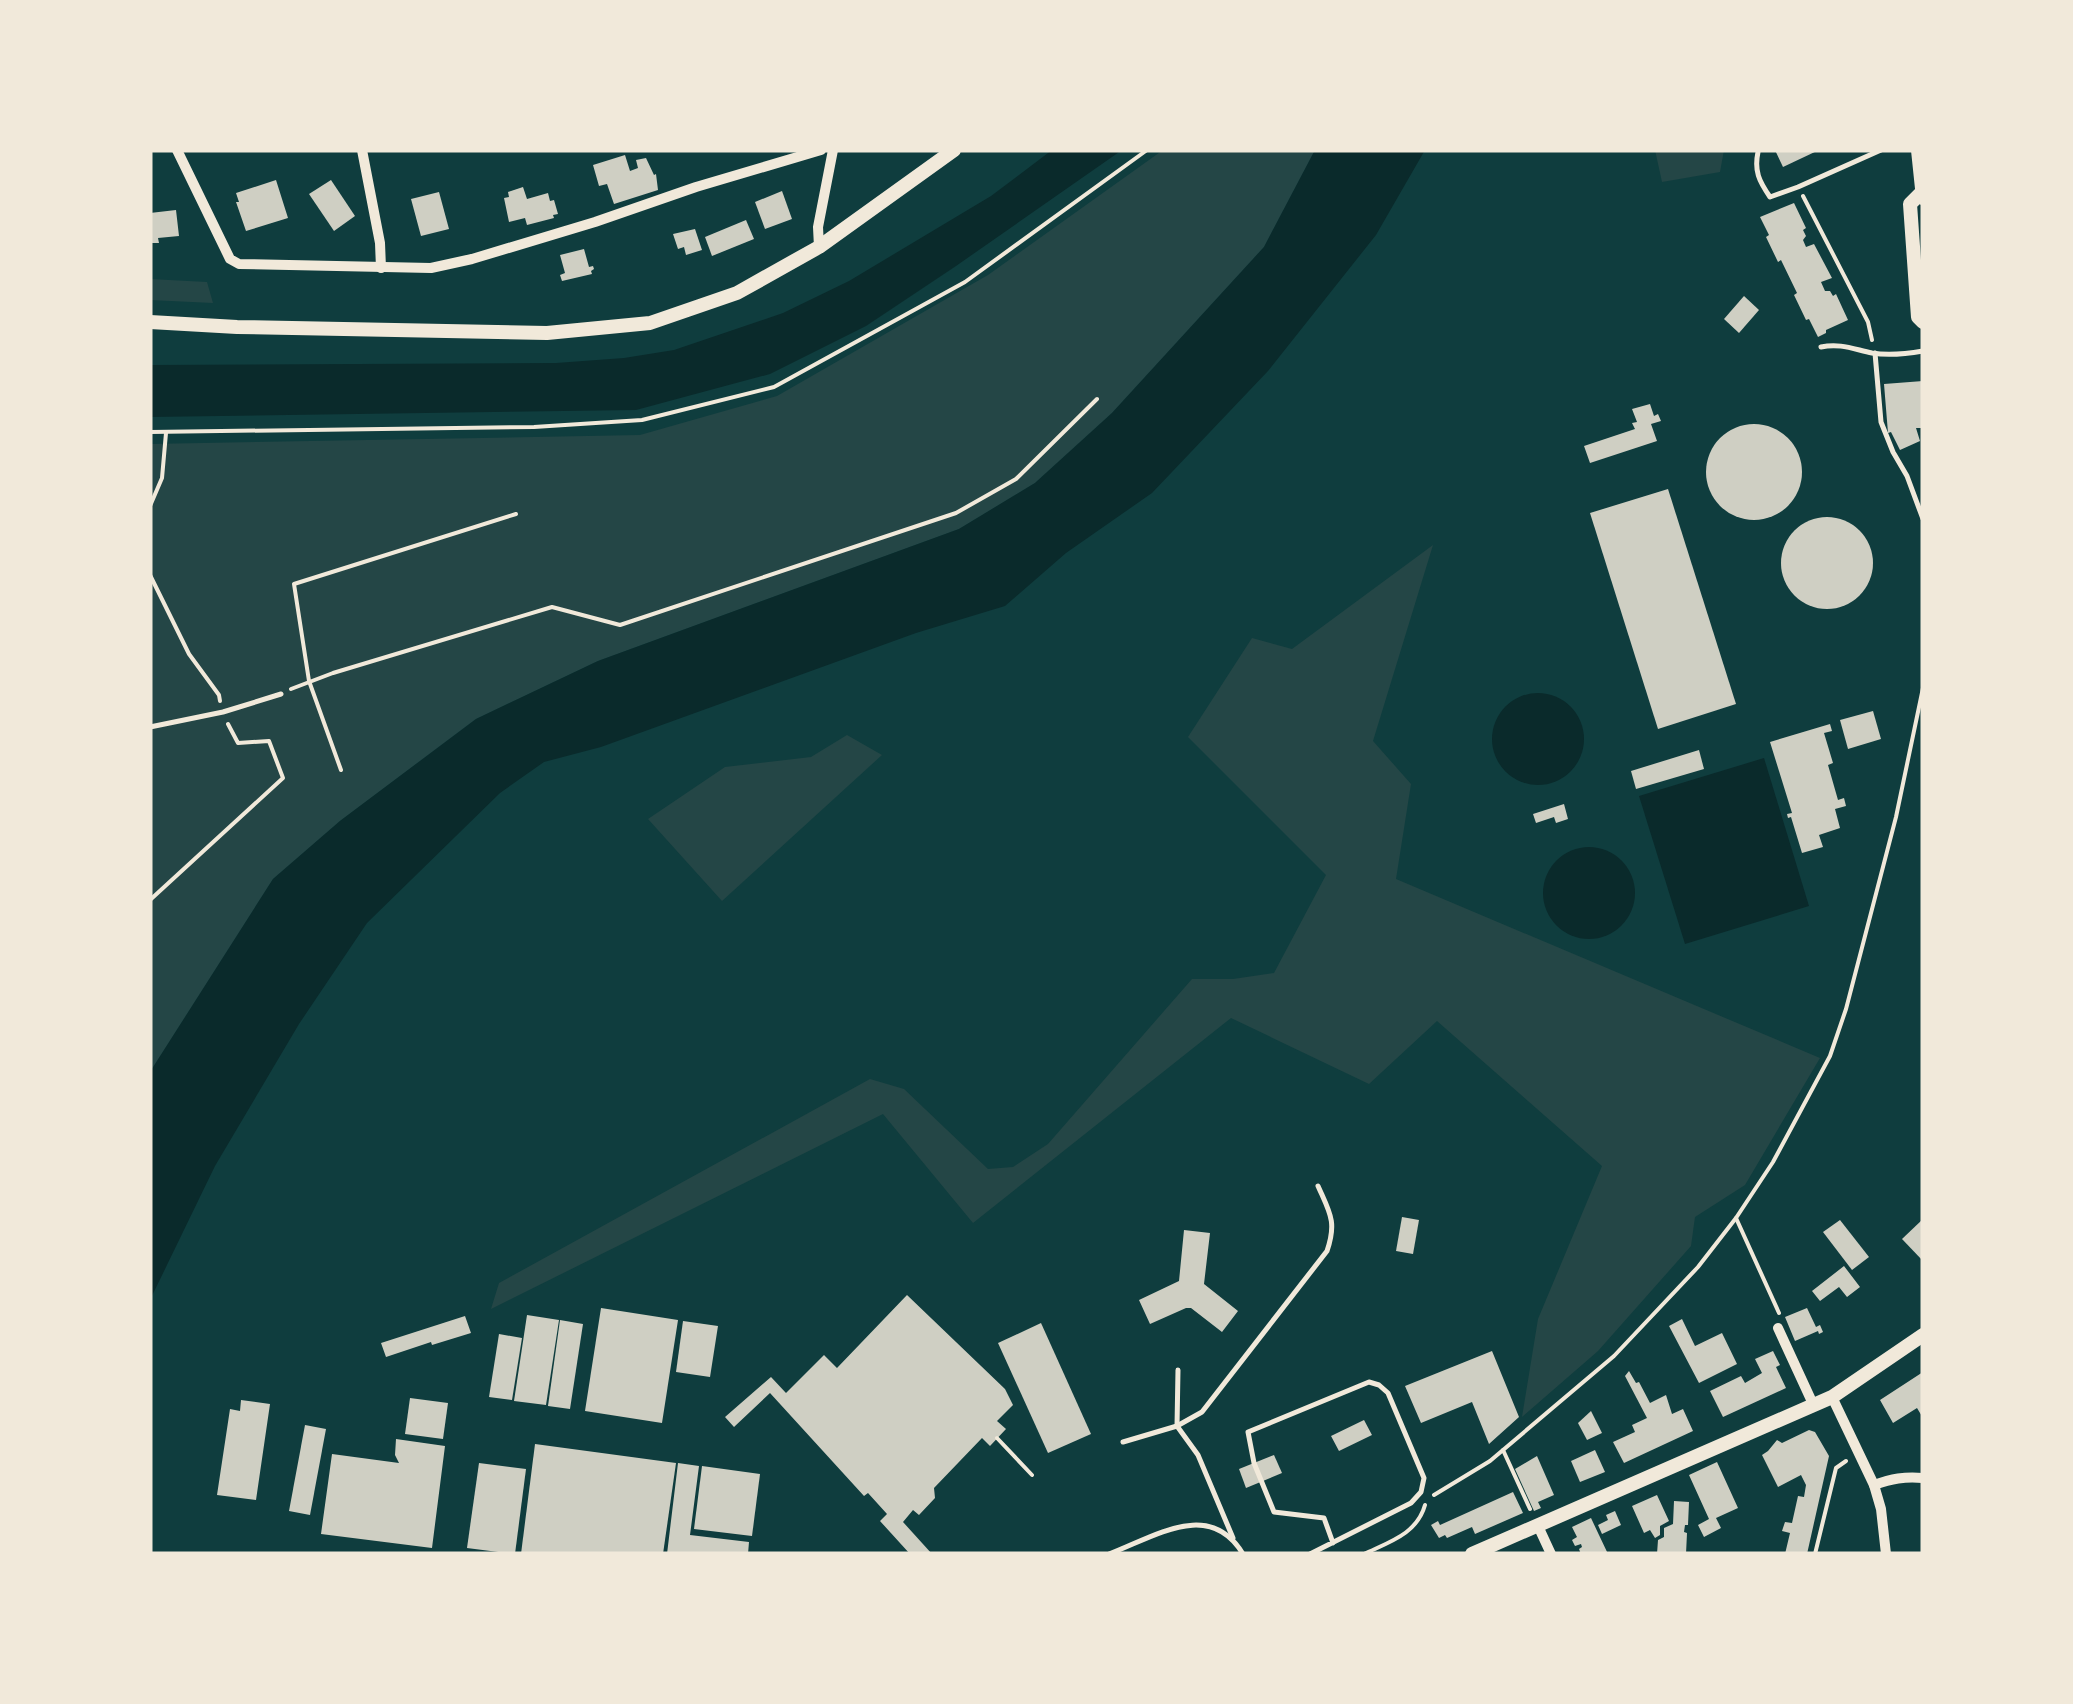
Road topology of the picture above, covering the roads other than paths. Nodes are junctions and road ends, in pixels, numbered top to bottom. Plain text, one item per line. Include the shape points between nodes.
1 (177, 150) edge
2 (362, 150) edge
3 (822, 150) edge
4 (833, 150) edge
5 (954, 150) edge
6 (1880, 150) edge
7 (1918, 150) edge
8 (1758, 152) edge
9 (1922, 196) edge
10 (819, 247) junction
11 (381, 268) junction
12 (150, 322) edge
13 (1923, 322) edge
14 (1821, 347) dead end
15 (1923, 351) edge
16 (1875, 354) junction
17 (1923, 519) edge
18 (281, 694) road end
19 (150, 728) edge
20 (1318, 1186) dead end
21 (1778, 1328) road end
22 (1923, 1335) edge
23 (1178, 1370) dead end
24 (1832, 1396) junction
25 (1813, 1404) junction
26 (1177, 1426) junction
27 (1123, 1442) dead end
28 (1923, 1478) edge
29 (1874, 1485) junction
30 (1538, 1526) junction
31 (1234, 1538) junction
32 (1333, 1543) junction
33 (1482, 1552) edge
34 (1109, 1554) edge
35 (1243, 1554) edge
36 (1310, 1554) edge
37 (1550, 1554) edge
38 (1886, 1554) edge

1 - 11 street via 238,264
2 - 11 street
3 - 11 street via 472,260
4 - 10 street
5 - 10 main road
6 - 8 lane via 1770,197 1755,167
7 - 9 main road
9 - 13 main road via 1910,204
10 - 12 main road via 737,293 650,322 547,333
14 - 16 lane via 1842,344
15 - 16 lane
16 - 17 lane via 1881,422
18 - 19 lane
20 - 26 lane via 1334,1220 1326,1251 1202,1412
21 - 25 street
22 - 24 main road
23 - 26 lane
24 - 25 main road
24 - 29 street
25 - 30 main road
26 - 27 lane
26 - 31 lane via 1198,1455
28 - 29 street
29 - 38 street
30 - 33 main road
30 - 37 street
31 - 34 lane via 1216,1527 1184,1525
31 - 35 lane
32 - 32 lane via 1421,1492 1424,1478 1379,1384 1369,1382 1248,1432 1274,1512 1324,1518
32 - 36 lane

